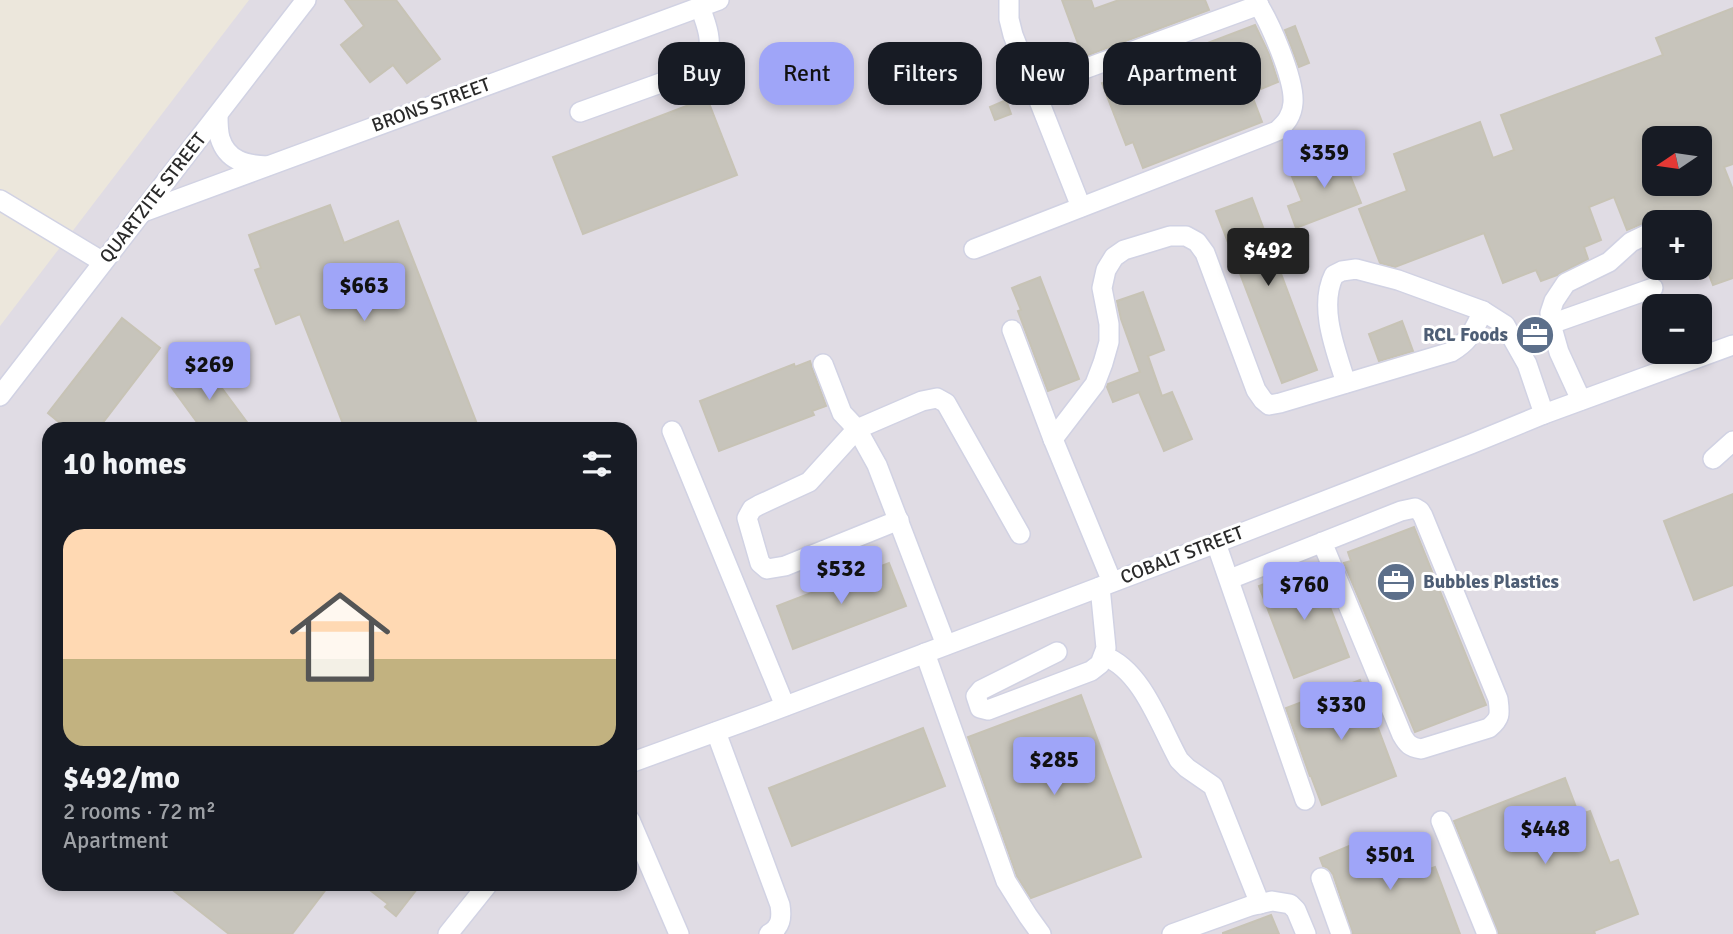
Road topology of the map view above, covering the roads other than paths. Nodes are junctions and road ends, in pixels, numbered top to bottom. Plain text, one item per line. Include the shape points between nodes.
1 (306, 0) edge
2 (1009, 0) edge
3 (1257, 3) edge
4 (710, 4) edge
5 (1016, 42) edge
6 (1089, 67) edge
7 (1042, 105) edge
8 (580, 112) dead end
9 (218, 115) junction
10 (268, 166) junction
11 (0, 200) edge
12 (1081, 206) junction
13 (143, 212) junction
14 (1642, 237) edge
15 (974, 249) dead end
16 (103, 262) junction
17 (1653, 288) dead end
18 (1483, 311) junction
19 (1551, 324) junction
20 (1012, 330) dead end
21 (1733, 345) edge
22 (823, 364) dead end
23 (1346, 383) junction
24 (0, 396) edge
25 (1581, 400) junction
26 (1544, 414) junction
27 (857, 429) junction
28 (671, 431) dead end
29 (1054, 439) junction
30 (1733, 441) edge
31 (1713, 458) dead end
32 (898, 520) junction
33 (1020, 534) dead end
34 (1216, 542) junction
35 (1322, 542) junction
36 (1230, 579) junction
37 (1106, 584) junction
38 (946, 645) junction
39 (1057, 652) dead end
40 (926, 653) junction
41 (1104, 656) junction
42 (785, 706) junction
43 (716, 732) junction
44 (637, 760) edge
45 (1305, 800) dead end
46 (1441, 821) dead end
47 (637, 836) edge
48 (1321, 878) dead end
49 (482, 891) edge
50 (1259, 904) junction
51 (448, 934) edge
52 (679, 934) edge
53 (769, 934) edge
54 (1041, 934) edge
55 (1172, 934) edge
56 (1306, 934) edge
57 (1341, 934) edge
58 (1487, 934) edge

1 - 9 street, QUARTZITE STREET
2 - 5 street
3 - 6 street
3 - 12 street via 1292,89 1289,119 1278,131
4 - 8 street via 706,60 694,71
4 - 10 street, BRONS STREET
7 - 12 street
9 - 10 street via 220,138 228,153 245,165
9 - 13 street, QUARTZITE STREET
10 - 13 street, BRONS STREET
11 - 16 street
12 - 15 street
13 - 16 street, QUARTZITE STREET
14 - 19 street via 1609,262 1566,283 1554,301
16 - 24 street, QUARTZITE STREET
17 - 19 street
18 - 23 street via 1472,335 1451,352
18 - 23 street via 1370,272 1356,269 1334,275 1328,309
18 - 26 street via 1505,325 1527,364
19 - 25 street
20 - 29 street
21 - 25 street, COBALT STREET
22 - 27 street via 842,413
23 - 29 street via 1269,405 1256,390 1205,253 1186,236 1171,236 1124,250 1106,270 1102,288 1110,324 1103,363 1095,384
25 - 26 street, COBALT STREET
26 - 34 street, COBALT STREET
27 - 32 street via 877,464
27 - 32 street via 809,482 748,514 760,563 768,569 785,566
27 - 33 street via 922,401 937,398 946,403
28 - 42 street
29 - 37 street
30 - 31 street
32 - 38 street
34 - 36 street
34 - 37 street, COBALT STREET
35 - 35 street via 1410,508 1420,512 1498,699 1497,722 1421,749 1408,744
35 - 36 street
36 - 45 street
37 - 38 street, COBALT STREET
37 - 41 street
38 - 40 street, COBALT STREET
39 - 41 street via 981,690 976,696 980,708 988,710 1091,671
40 - 42 street, COBALT STREET
40 - 54 street via 1006,881
41 - 50 street via 1123,666 1142,690 1179,760 1213,786
42 - 43 street, COBALT STREET
43 - 44 street, COBALT STREET
43 - 53 street via 780,905 780,925
46 - 58 street
47 - 52 street
48 - 57 street
49 - 51 street
50 - 55 street
50 - 56 street via 1290,904

